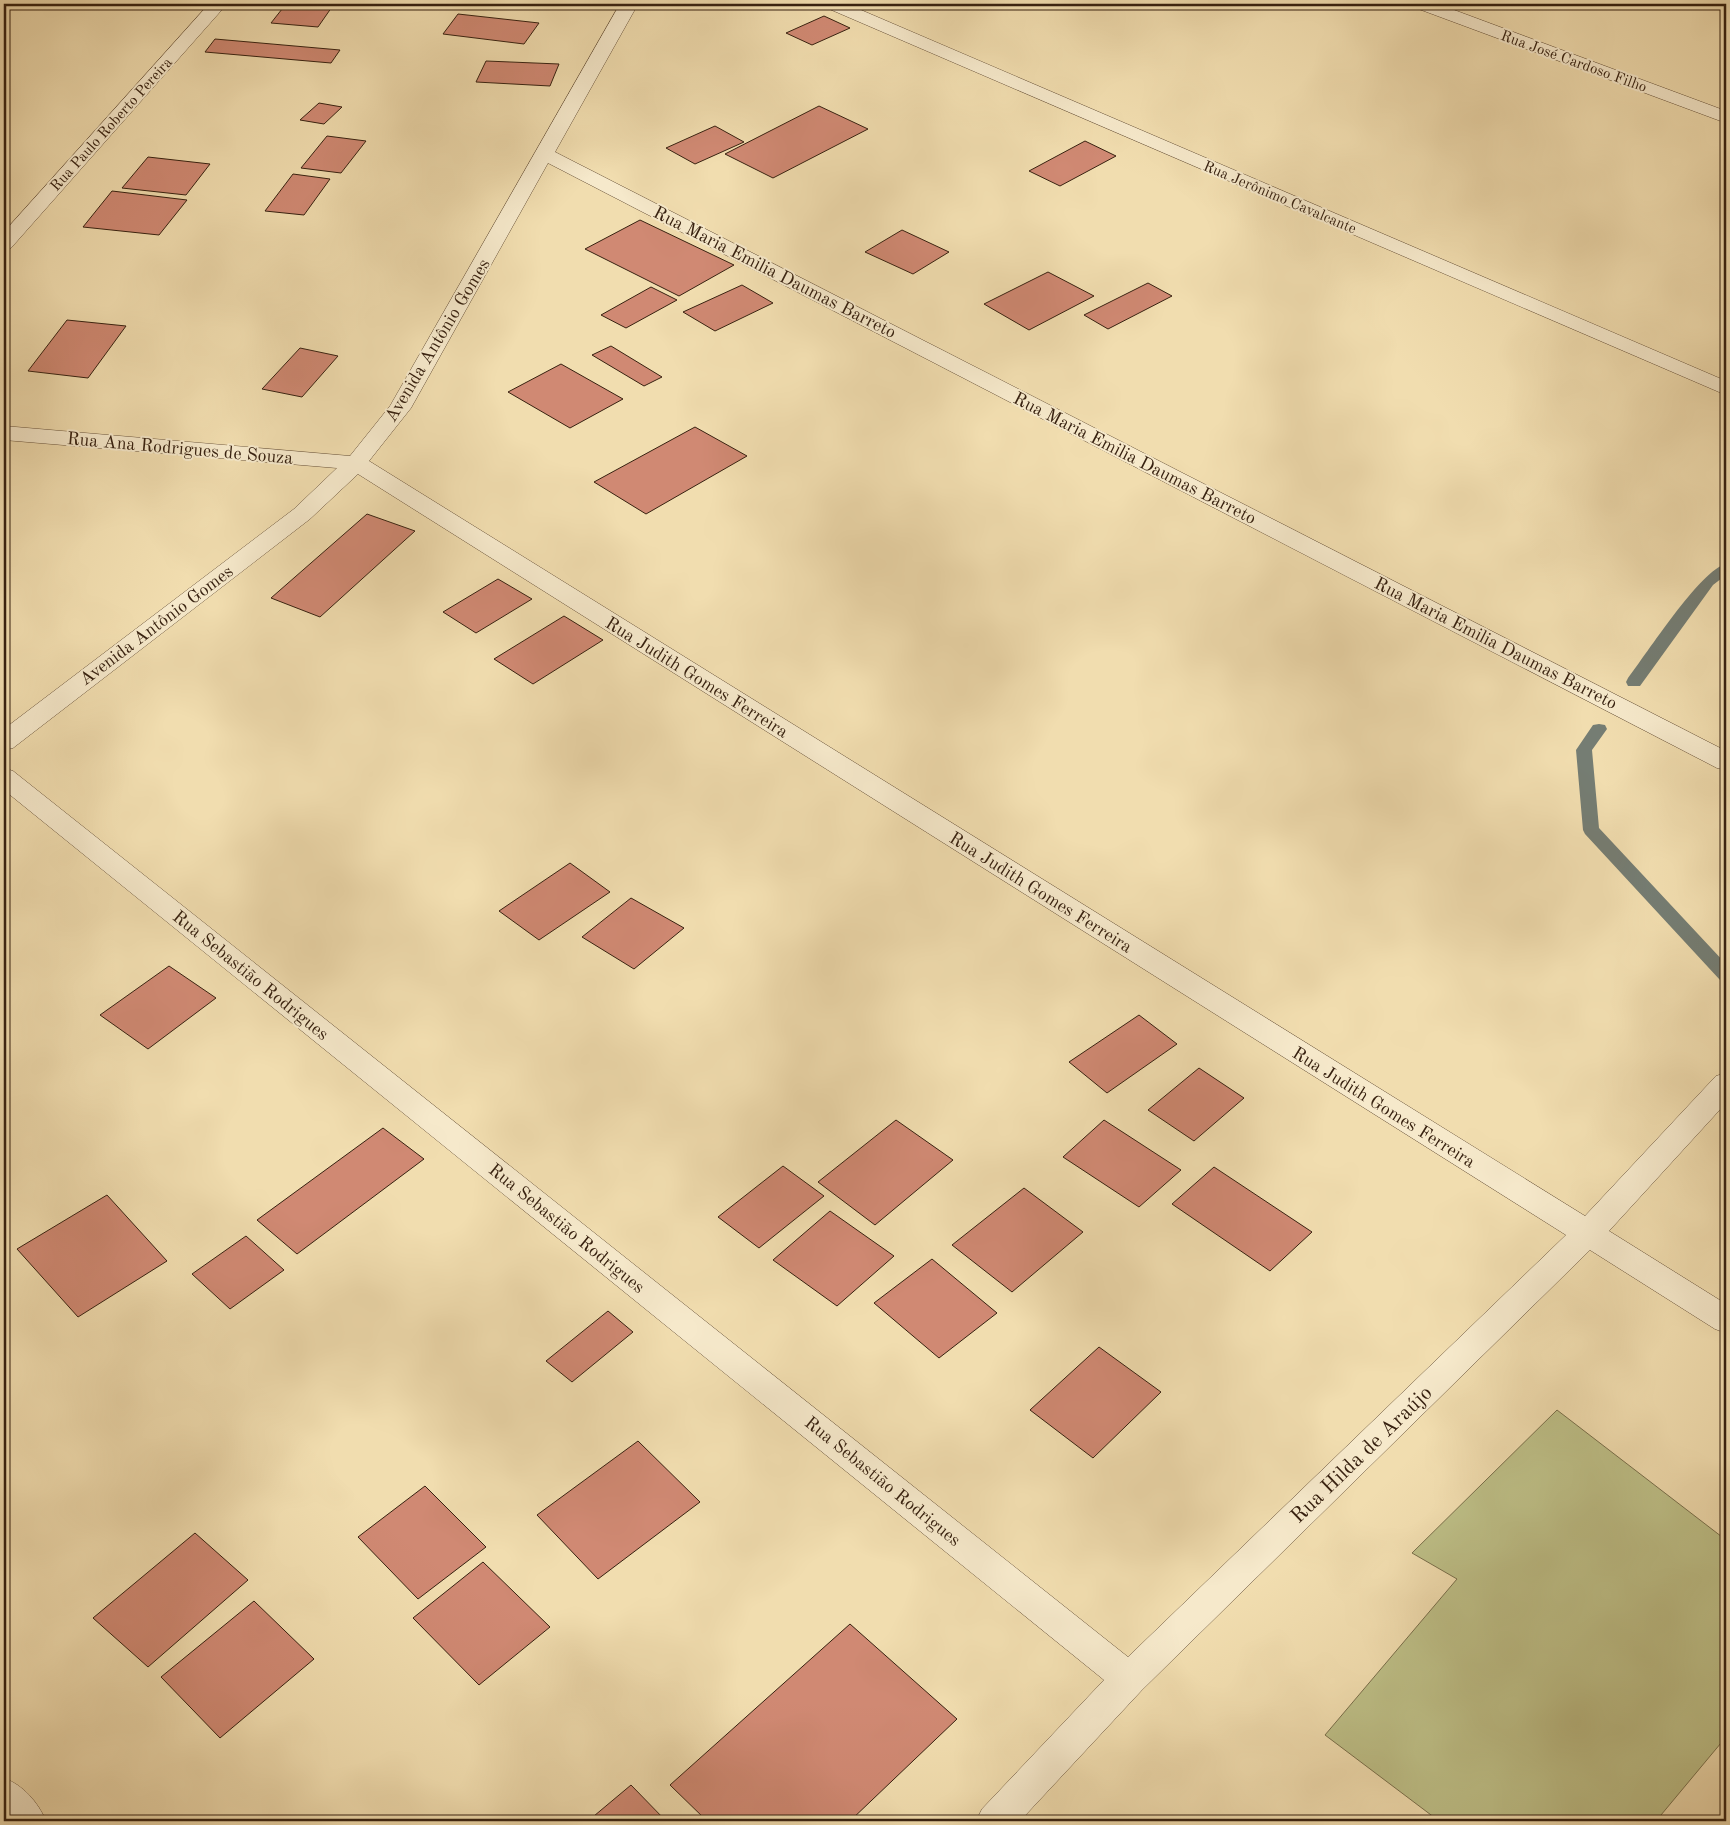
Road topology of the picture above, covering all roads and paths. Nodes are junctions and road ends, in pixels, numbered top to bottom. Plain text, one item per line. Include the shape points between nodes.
1 (218, 4) edge
2 (629, 4) edge
3 (833, 4) edge
4 (1422, 4) edge
5 (1726, 117) edge
6 (544, 154) junction
7 (4, 244) edge
8 (1726, 389) edge
9 (4, 433) edge
10 (356, 463) junction
11 (4, 742) edge
12 (1726, 762) edge
13 (4, 777) edge
14 (1726, 1084) edge
15 (1587, 1234) junction
16 (1726, 1320) edge
17 (1129, 1679) junction
18 (4, 1795) edge
19 (27, 1821) edge
20 (995, 1821) edge

1 - 7 street, Rua Paulo Roberto Pereira
2 - 6 street, Avenida Antônio Gomes
3 - 8 street, Rua Jerônimo Cavalcante
4 - 5 street, Rua José Cardoso Filho
6 - 10 street, Avenida Antônio Gomes via 400,408
6 - 12 street, Rua Maria Emilia Daumas Barreto
9 - 10 street, Rua Ana Rodrigues de Souza
10 - 11 street, Avenida Antônio Gomes via 302,514
10 - 15 street, Rua Judith Gomes Ferreira
13 - 17 street, Rua Sebastião Rodrigues
14 - 15 street, Rua Hilda de Araújo
15 - 16 street, Rua Judith Gomes Ferreira
15 - 17 street, Rua Hilda de Araújo
17 - 20 street, Rua Hilda de Araújo
18 - 19 street

